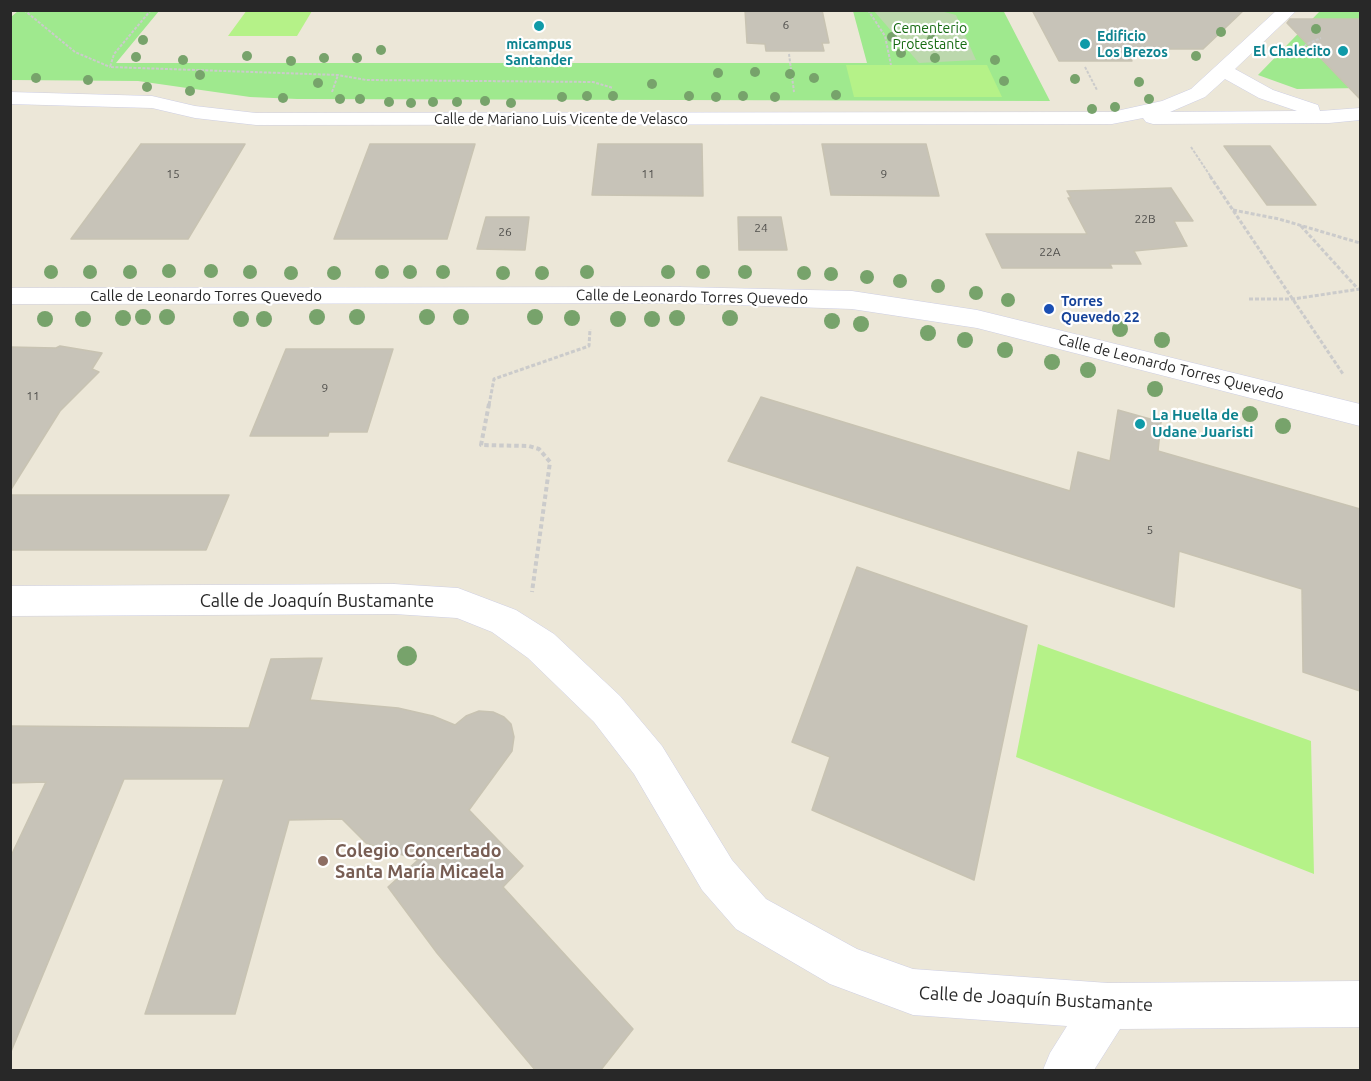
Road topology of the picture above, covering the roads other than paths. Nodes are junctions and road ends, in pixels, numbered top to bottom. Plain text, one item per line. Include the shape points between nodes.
1 (1288, 10) edge
2 (1223, 70) junction
3 (1266, 94) junction
4 (10, 98) edge
5 (1357, 114) edge
6 (1113, 118) junction
7 (1225, 118) junction
8 (10, 296) edge
9 (1360, 415) edge
10 (10, 601) edge
11 (1360, 1004) edge
12 (1108, 1006) junction
13 (1067, 1071) edge

1 - 2 street, Calle de Mariano Luis Vicente de Velasco
2 - 3 street, Calle de Mariano Luis Vicente de Velasco
2 - 6 street, Calle de Mariano Luis Vicente de Velasco via 1198,93 1146,112
3 - 5 street, Calle de Mariano Luis Vicente de Velasco via 1314,110
3 - 7 street
4 - 6 street, Calle de Mariano Luis Vicente de Velasco via 152,102 195,112 256,118
5 - 7 street, Calle de Mariano Luis Vicente de Velasco
6 - 7 street, Calle de Mariano Luis Vicente de Velasco
8 - 9 street, Calle de Leonardo Torres Quevedo via 680,295 852,300 976,319
10 - 12 street, Calle de Joaquín Bustamante via 394,599 458,603 504,621 541,646 607,709 648,760 717,875 751,914 846,968 913,992
11 - 12 street, Calle de Joaquín Bustamante
12 - 13 street

